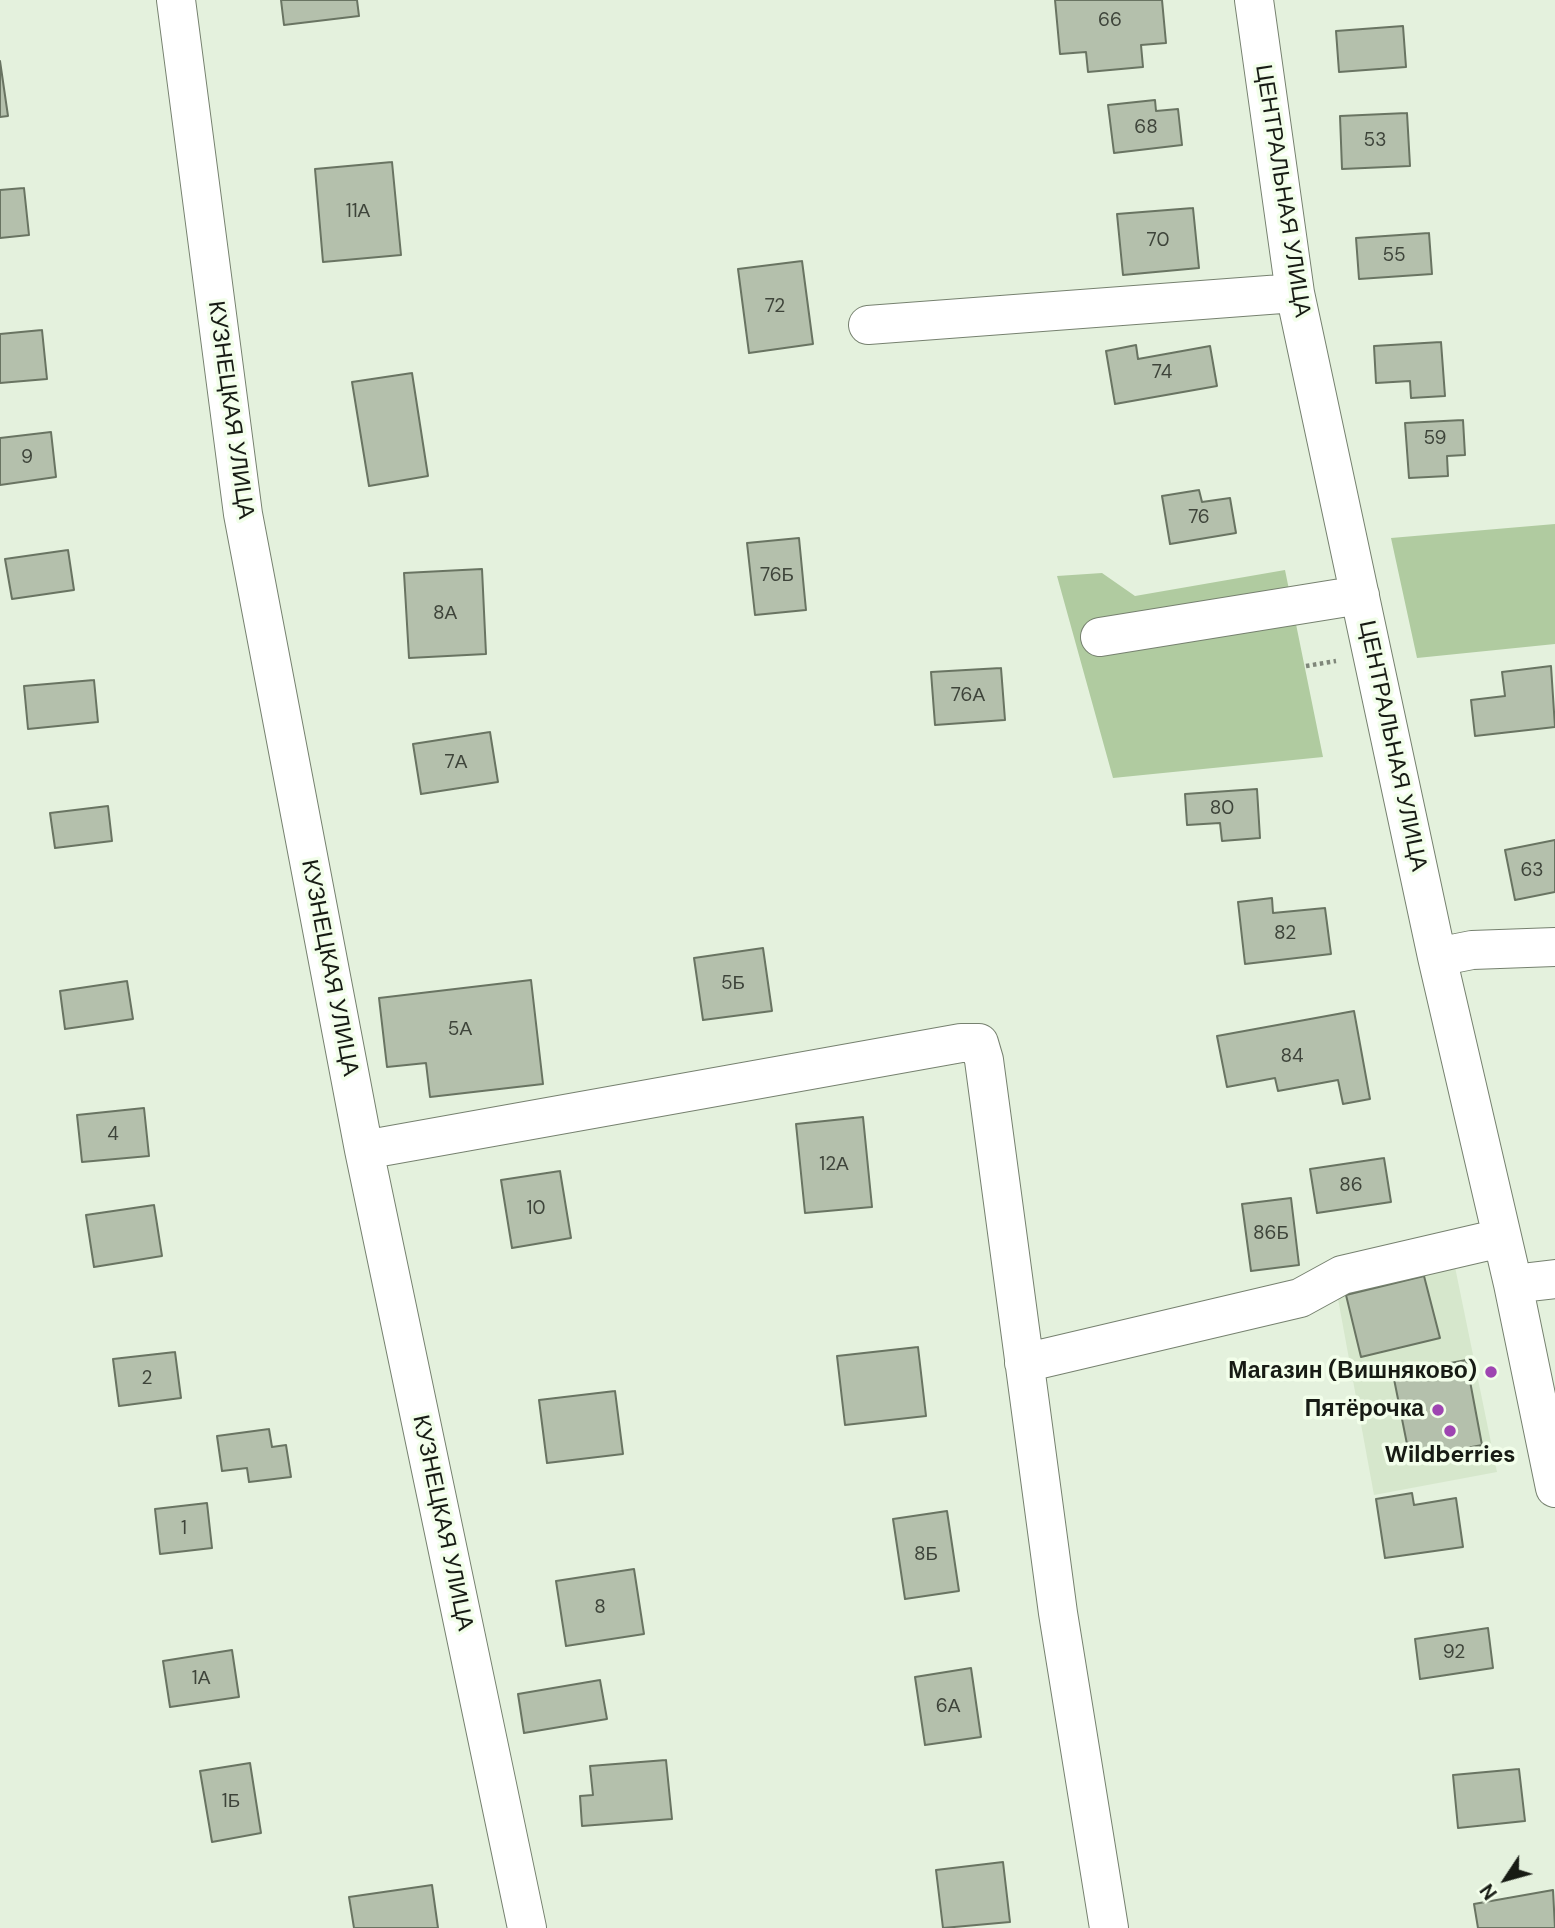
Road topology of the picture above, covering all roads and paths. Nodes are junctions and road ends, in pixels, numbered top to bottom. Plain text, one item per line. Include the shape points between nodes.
1 (176, 0) edge
2 (1254, 0) edge
3 (1295, 293) junction
4 (868, 325) dead end
5 (1360, 595) junction
6 (1100, 637) dead end
7 (1555, 947) edge
8 (1437, 957) junction
9 (364, 1150) junction
10 (1501, 1238) junction
11 (1555, 1279) edge
12 (1513, 1284) junction
13 (1024, 1363) junction
14 (1555, 1488) edge
15 (527, 1928) edge
16 (1109, 1928) edge

1 - 9 street, КУЗНЕЦКАЯ УЛИЦА via 243,514
2 - 3 street, ЦЕНТРАЛЬНАЯ УЛИЦА
3 - 4 street
3 - 5 street, ЦЕНТРАЛЬНАЯ УЛИЦА
5 - 6 street
5 - 8 street, ЦЕНТРАЛЬНАЯ УЛИЦА
7 - 8 street via 1472,950
8 - 10 street, ЦЕНТРАЛЬНАЯ УЛИЦА
9 - 13 street via 978,1043 984,1060
9 - 15 street, КУЗНЕЦКАЯ УЛИЦА
10 - 12 street, ЦЕНТРАЛЬНАЯ УЛИЦА
10 - 13 street via 1342,1275 1300,1298
11 - 12 street
12 - 14 street, ЦЕНТРАЛЬНАЯ УЛИЦА
13 - 16 street via 1058,1613

